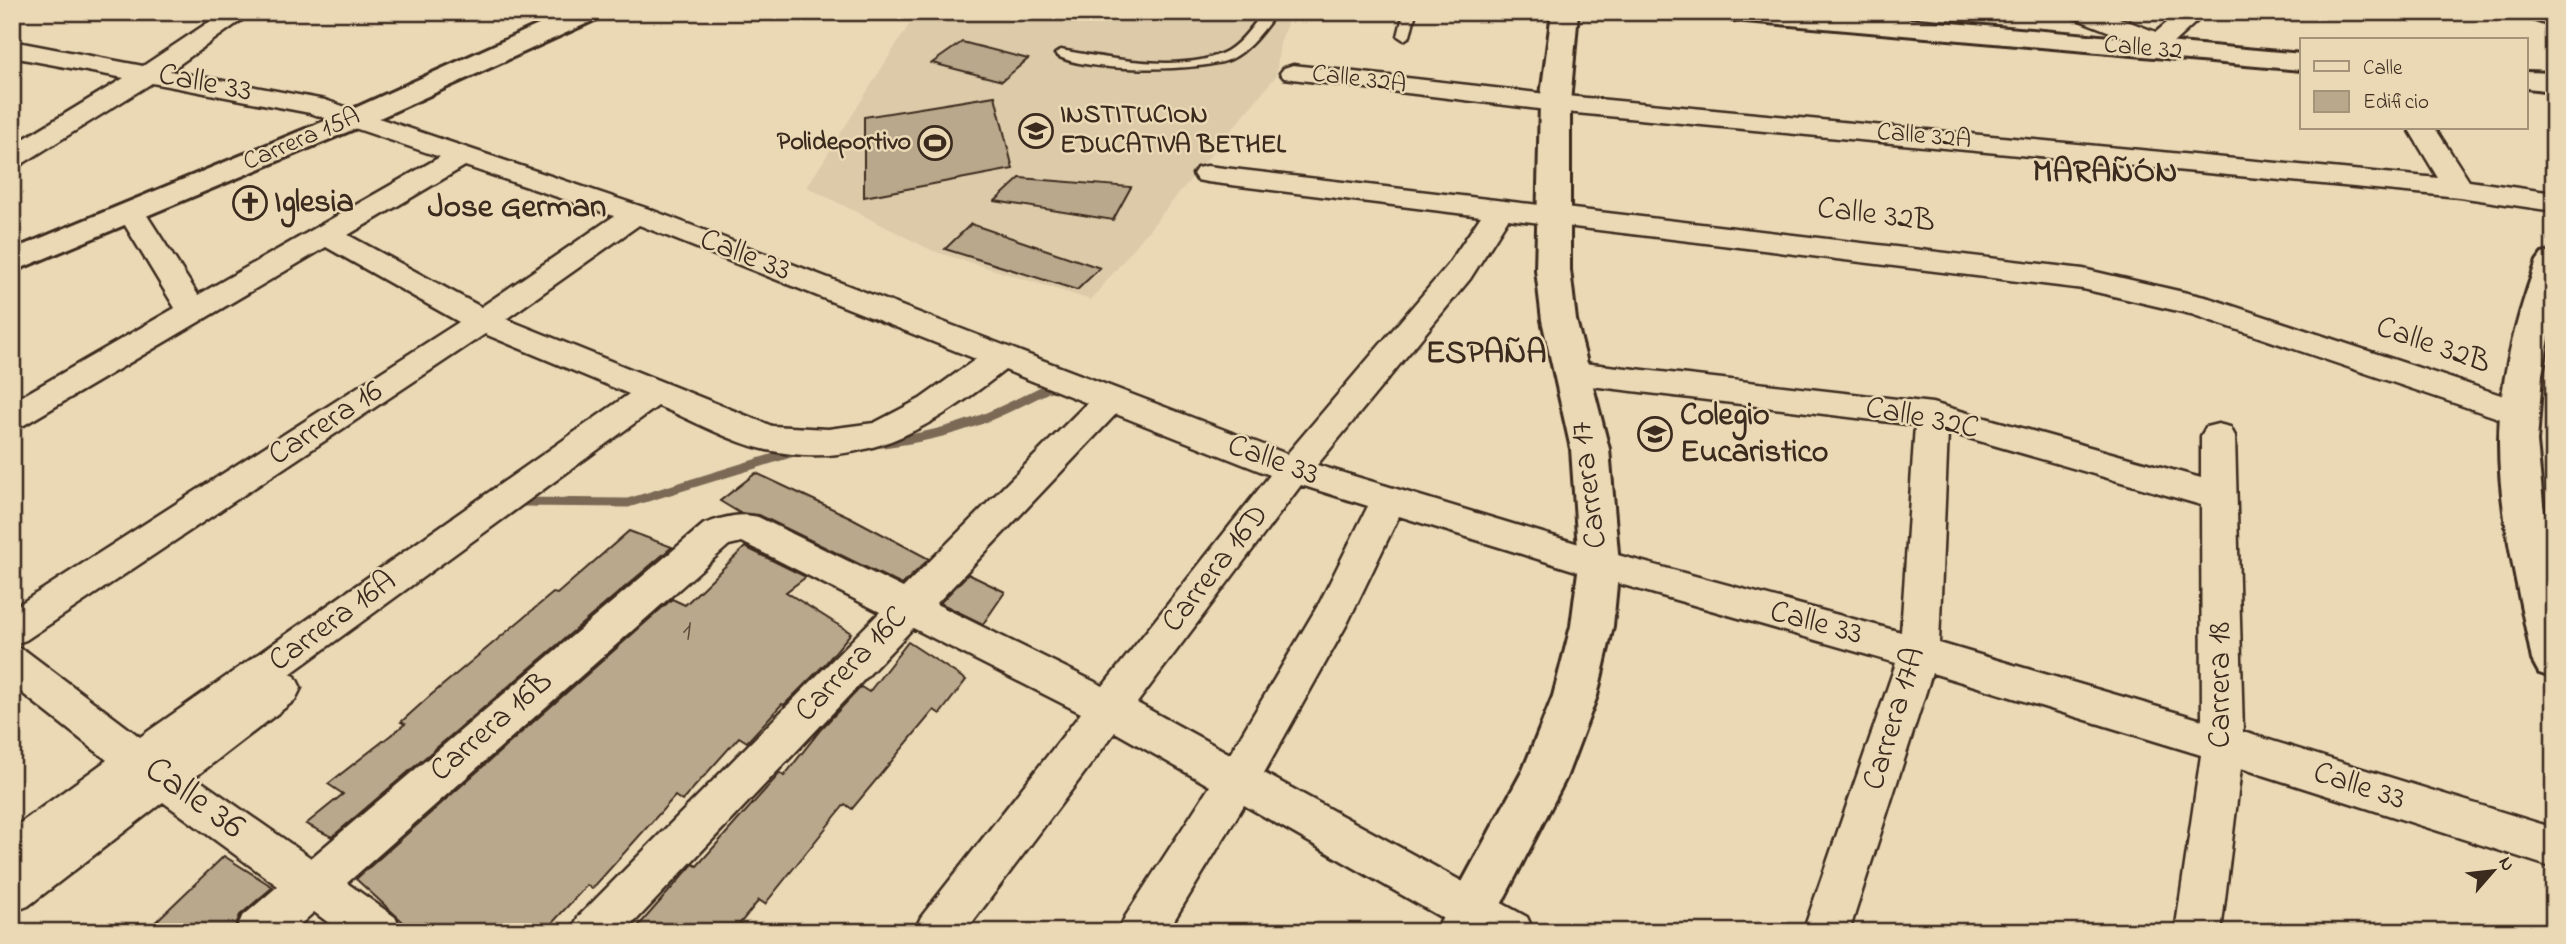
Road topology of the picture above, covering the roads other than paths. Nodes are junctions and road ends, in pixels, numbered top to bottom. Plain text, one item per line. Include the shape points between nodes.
1 (241, 12) edge
2 (590, 12) edge
3 (1271, 12) edge
4 (1410, 12) edge
5 (1565, 12) edge
6 (1733, 12) edge
7 (2081, 12) edge
8 (2195, 12) edge
9 (2533, 12) edge
10 (2554, 20) edge
11 (1404, 36) dead end
12 (2161, 46) junction
13 (12, 49) edge
14 (1061, 54) dead end
15 (2300, 62) edge
16 (150, 73) junction
17 (1293, 73) dead end
18 (2528, 80) edge
19 (2554, 82) edge
20 (1555, 103) junction
21 (354, 119) junction
22 (2423, 130) edge
23 (460, 157) junction
24 (12, 158) edge
25 (1207, 174) dead end
26 (2459, 188) junction
27 (2554, 202) edge
28 (1499, 210) junction
29 (131, 212) junction
30 (636, 214) junction
31 (1552, 215) junction
32 (324, 234) junction
33 (2554, 261) edge
34 (12, 262) edge
35 (192, 310) junction
36 (482, 321) junction
37 (1003, 355) junction
38 (1574, 373) junction
39 (656, 391) junction
40 (1111, 399) junction
41 (2519, 413) junction
42 (1932, 415) junction
43 (12, 417) edge
44 (2218, 436) dead end
45 (1293, 470) junction
46 (2220, 497) junction
47 (1388, 501) junction
48 (486, 536) dead end
49 (1599, 564) junction
50 (906, 608) junction
51 (12, 629) edge
52 (1919, 653) junction
53 (2554, 660) edge
54 (12, 662) edge
55 (1107, 707) junction
56 (2223, 744) junction
57 (150, 769) junction
58 (1237, 780) junction
59 (2551, 849) edge
60 (12, 855) edge
61 (312, 883) junction
62 (12, 891) edge
63 (1465, 921) edge
64 (258, 932) edge
65 (379, 932) edge
66 (594, 932) edge
67 (937, 932) edge
68 (1141, 932) edge
69 (1511, 932) edge
70 (1826, 932) edge
71 (2198, 932) edge

1 - 16 street
2 - 21 street, Carrera 15A
3 - 14 lane via 1231,54 1200,63 1113,65
4 - 11 lane
5 - 20 street, Carrera 17
6 - 12 street, Calle 32
7 - 12 street
8 - 12 street
9 - 10 street
12 - 15 street, Calle 32
13 - 16 street, Calle 33
16 - 21 street, Calle 33 via 316,106
16 - 24 street
17 - 20 street, Calle 32A
18 - 19 street
20 - 26 street, Calle 32A
20 - 31 street, Carrera 17
21 - 23 street, Calle 33
21 - 29 street, Carrera 15A
22 - 26 street
23 - 30 street, Calle 33
23 - 32 street
25 - 28 street, Calle 32B
26 - 27 street, Calle 32A
28 - 31 street, Calle 32B
28 - 45 street, Carrera 16D via 1459,272
29 - 34 street, Carrera 15A
29 - 35 street
30 - 36 street, Carrera 16
30 - 37 street, Calle 33
31 - 38 street, Carrera 17 via 1559,320
31 - 41 street, Calle 32B via 2083,279 2198,305
32 - 35 street
32 - 36 street
33 - 41 street via 2535,326
35 - 43 street
36 - 39 street
36 - 51 street, Carrera 16
37 - 39 street via 934,406 884,433 819,442 768,438
37 - 40 street, Calle 33
38 - 42 street, Calle 32C
38 - 49 street, Carrera 17 via 1590,449
39 - 57 street, Carrera 16A
40 - 45 street, Calle 33
40 - 50 street, Carrera 16C
41 - 53 street via 2527,516
42 - 46 street, Calle 32C
42 - 52 street, Carrera 17A
44 - 46 street, Carrera 18
45 - 47 street, Calle 33
45 - 55 street, Carrera 16D
46 - 56 street, Carrera 18
47 - 49 street, Calle 33
47 - 58 street via 1360,564
48 - 57 street
49 - 52 street, Calle 33
49 - 63 street, Carrera 17 via 1575,696 1543,778
50 - 55 street
50 - 61 street, Carrera 16B via 745,527 717,534
50 - 66 street, Carrera 16C
52 - 56 street, Calle 33
52 - 70 street, Carrera 17A
54 - 57 street, Calle 36
55 - 58 street
55 - 67 street, Carrera 16D
56 - 59 street, Calle 33
56 - 71 street, Carrera 18
57 - 60 street, Carrera 16A
57 - 61 street, Calle 36
57 - 62 street
58 - 63 street
58 - 68 street
61 - 64 street, Carrera 16B
61 - 65 street, Calle 36
63 - 69 street

